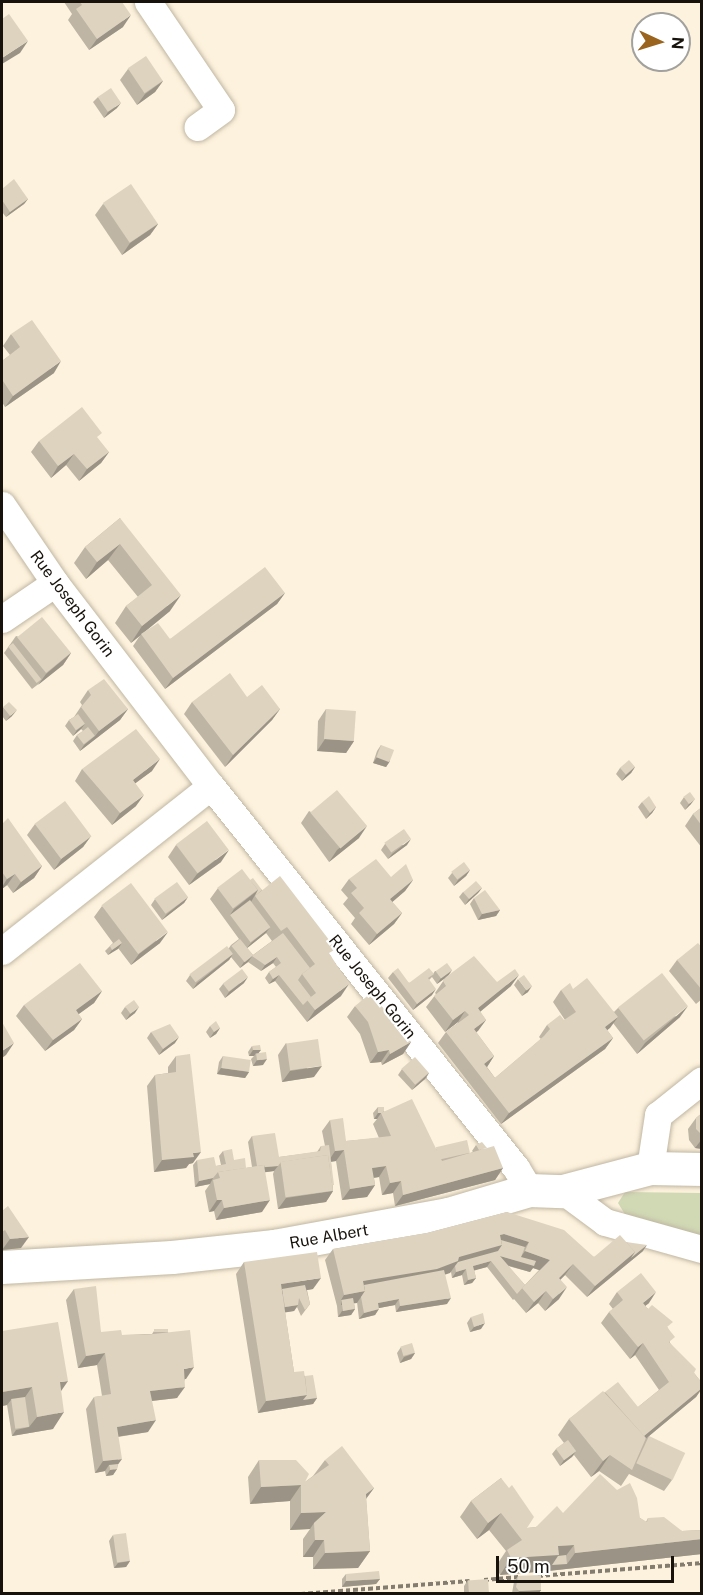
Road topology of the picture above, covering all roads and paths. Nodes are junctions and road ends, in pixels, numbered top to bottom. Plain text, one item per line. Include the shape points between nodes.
1 (148, 2) edge
2 (198, 127) dead end
3 (2, 505) edge
4 (55, 583) junction
5 (2, 619) edge
6 (211, 786) junction
7 (2, 951) edge
8 (702, 1080) edge
9 (650, 1168) junction
10 (702, 1169) edge
11 (529, 1190) junction
12 (563, 1191) junction
13 (702, 1250) edge
14 (2, 1267) edge
15 (702, 1563) edge
16 (301, 1593) edge

1 - 2 street via 221,110
3 - 4 street, Rue Joseph Gorin
4 - 5 street
4 - 6 street, Rue Joseph Gorin
6 - 7 street
6 - 11 street, Rue Joseph Gorin via 516,1168
8 - 9 street via 658,1115
9 - 10 street, Rue Albert
9 - 12 street, Rue Albert
11 - 12 street, Rue Albert
11 - 14 street, Rue Albert via 448,1214 274,1246 172,1257
12 - 13 street via 605,1222
15 - 16 path

